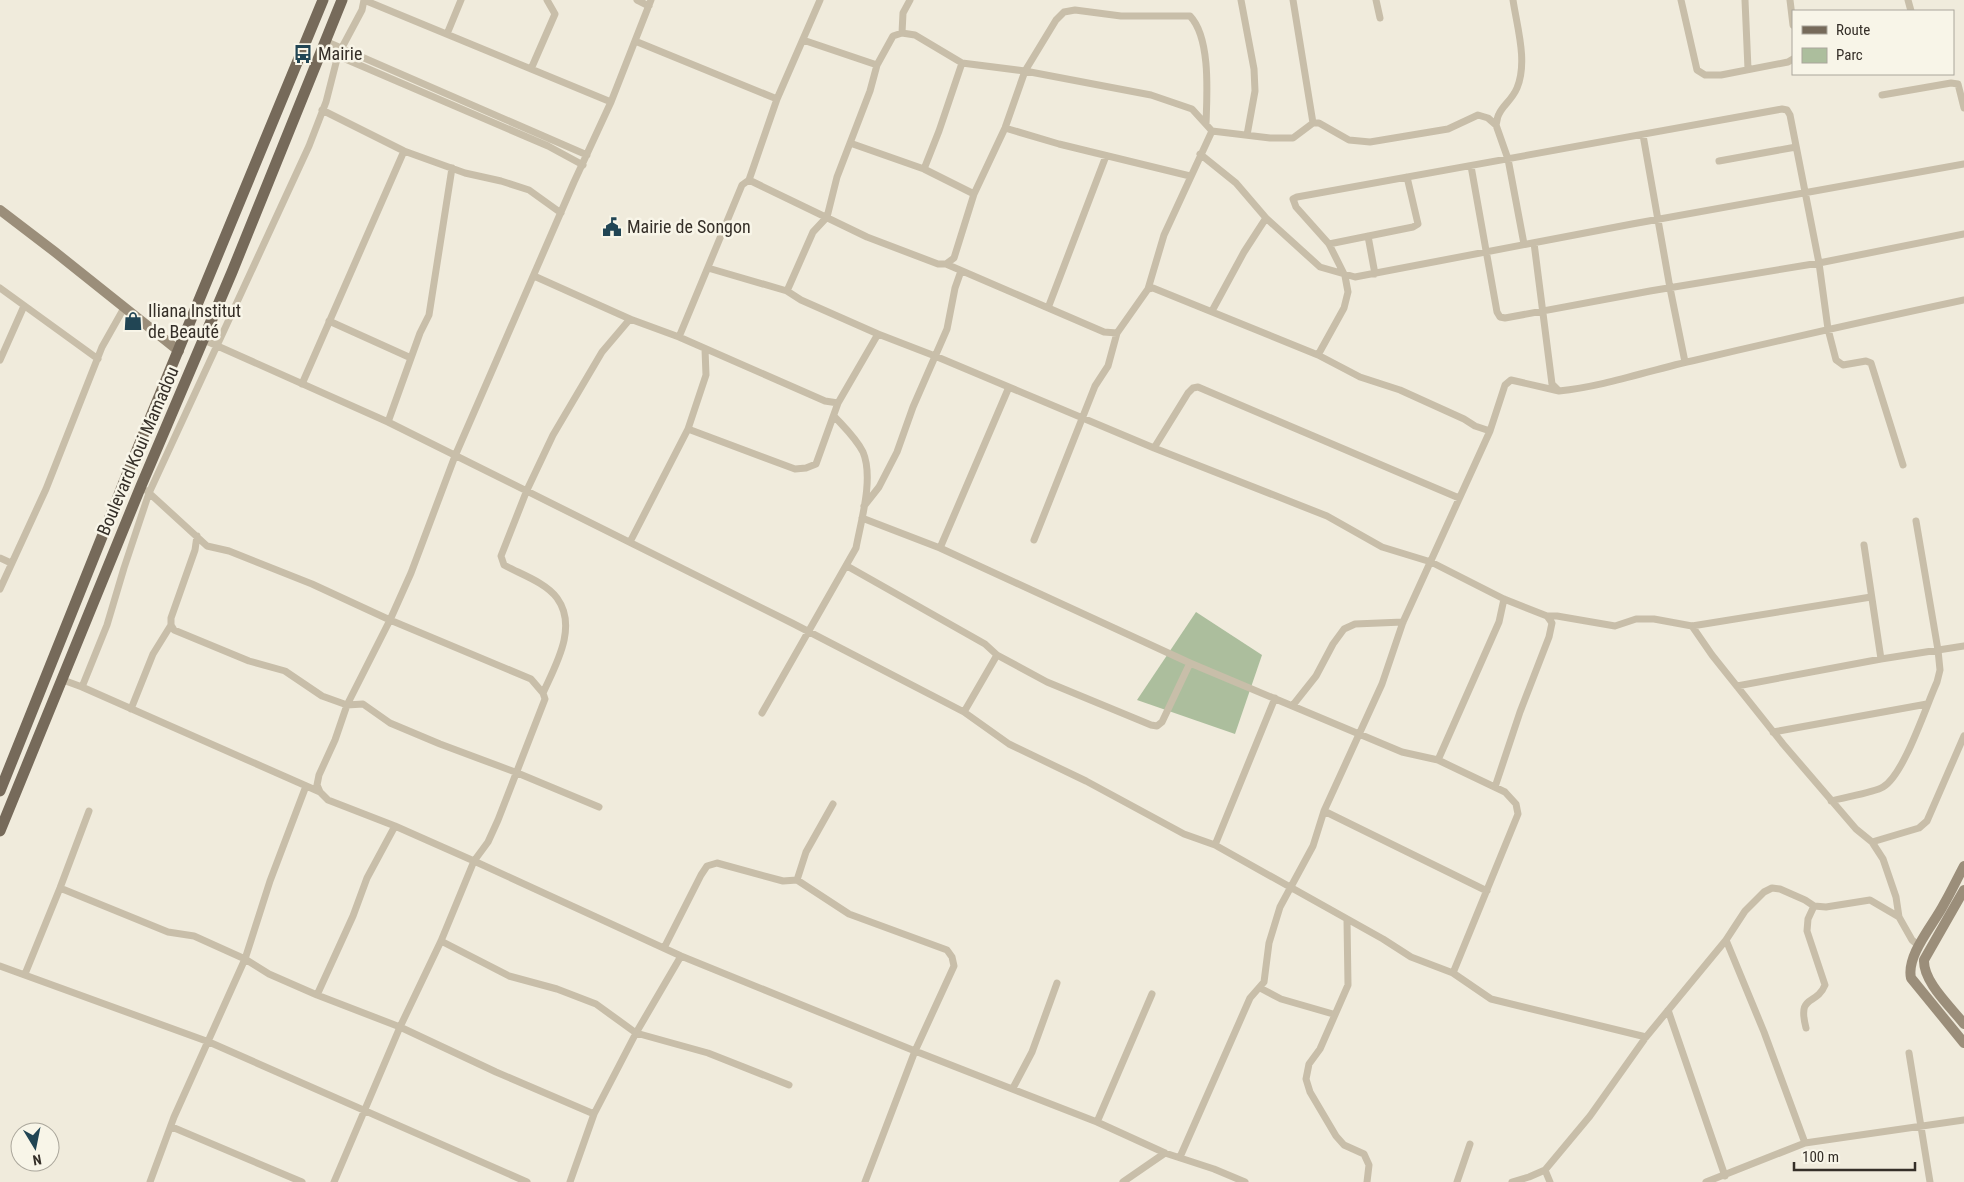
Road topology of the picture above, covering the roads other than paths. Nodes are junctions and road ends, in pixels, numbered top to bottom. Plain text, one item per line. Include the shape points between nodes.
1 (323, 0) edge
2 (342, 0) edge
3 (461, 0) edge
4 (547, 0) edge
5 (637, 0) edge
6 (820, 0) edge
7 (910, 0) edge
8 (1242, 0) edge
9 (1293, 0) edge
10 (1376, 0) edge
11 (1513, 0) edge
12 (1681, 0) edge
13 (1745, 0) edge
14 (1790, 0) edge
15 (1904, 0) edge
16 (1908, 0) edge
17 (650, 3) edge
18 (1792, 17) edge
19 (1380, 18) dead end
20 (902, 33) junction
21 (447, 34) junction
22 (803, 40) junction
23 (635, 41) junction
24 (323, 45) junction
25 (342, 48) junction
26 (338, 55) junction
27 (1792, 60) edge
28 (962, 62) junction
29 (877, 65) junction
30 (531, 69) junction
31 (1748, 69) junction
32 (1025, 70) junction
33 (1882, 95) dead end
34 (777, 99) junction
35 (611, 102) junction
36 (1964, 108) edge
37 (322, 110) junction
38 (1313, 123) junction
39 (1206, 124) junction
40 (1496, 125) junction
41 (1005, 128) junction
42 (1212, 130) junction
43 (1643, 134) junction
44 (1247, 135) junction
45 (850, 144) junction
46 (1796, 147) junction
47 (404, 151) junction
48 (1200, 154) junction
49 (587, 155) junction
50 (1106, 156) junction
51 (1508, 159) junction
52 (1719, 161) dead end
53 (1964, 164) edge
54 (583, 165) junction
55 (1471, 166) junction
56 (452, 168) junction
57 (924, 169) junction
58 (1190, 176) junction
59 (1407, 177) junction
60 (749, 180) junction
61 (1804, 192) junction
62 (974, 194) junction
63 (0, 210) edge
64 (561, 213) junction
65 (827, 217) junction
66 (1266, 218) junction
67 (1658, 219) junction
68 (1964, 234) edge
69 (1368, 236) junction
70 (1534, 243) junction
71 (1329, 244) junction
72 (1524, 244) junction
73 (1485, 252) junction
74 (1819, 263) junction
75 (946, 264) junction
76 (708, 268) junction
77 (961, 271) junction
78 (1376, 274) junction
79 (534, 276) junction
80 (1345, 276) junction
81 (0, 288) edge
82 (1670, 288) junction
83 (1148, 289) junction
84 (787, 290) junction
85 (1964, 300) edge
86 (24, 306) junction
87 (124, 308) junction
88 (1048, 308) junction
89 (1212, 311) junction
90 (1543, 312) junction
91 (630, 319) junction
92 (329, 321) junction
93 (1828, 329) junction
94 (1117, 333) junction
95 (878, 334) junction
96 (679, 337) junction
97 (204, 340) junction
98 (216, 347) junction
99 (704, 349) junction
100 (178, 351) junction
101 (1318, 355) junction
102 (936, 356) junction
103 (411, 358) junction
104 (98, 359) junction
105 (0, 360) edge
106 (195, 360) junction
107 (1685, 362) junction
108 (302, 384) junction
109 (1009, 387) junction
110 (1559, 390) junction
111 (838, 403) junction
112 (834, 416) junction
113 (1082, 418) junction
114 (388, 422) junction
115 (688, 429) junction
116 (1490, 431) junction
117 (1154, 448) junction
118 (455, 456) junction
119 (1903, 465) dead end
120 (145, 490) junction
121 (527, 490) junction
122 (1459, 498) junction
123 (864, 506) junction
124 (862, 518) junction
125 (1916, 521) dead end
126 (197, 536) junction
127 (1034, 540) dead end
128 (630, 542) junction
129 (1864, 545) dead end
130 (940, 548) junction
131 (0, 558) edge
132 (1431, 562) junction
133 (12, 563) junction
134 (847, 566) junction
135 (0, 589) edge
136 (1871, 597) junction
137 (1504, 598) junction
138 (1546, 616) junction
139 (390, 620) junction
140 (1403, 622) junction
141 (170, 625) junction
142 (1692, 626) junction
143 (808, 632) junction
144 (1964, 646) edge
145 (1938, 650) junction
146 (997, 655) junction
147 (1881, 659) junction
148 (1190, 662) junction
149 (63, 680) junction
150 (82, 686) junction
151 (1737, 686) junction
152 (543, 692) junction
153 (1275, 698) junction
154 (1928, 704) junction
155 (348, 705) junction
156 (1293, 706) junction
157 (131, 709) junction
158 (964, 712) junction
159 (762, 713) dead end
160 (1773, 732) junction
161 (1359, 733) junction
162 (1964, 736) edge
163 (1438, 760) junction
164 (515, 772) junction
165 (306, 786) junction
166 (1494, 787) junction
167 (0, 791) edge
168 (320, 792) junction
169 (1831, 801) junction
170 (833, 804) dead end
171 (599, 807) dead end
172 (88, 811) dead end
173 (1324, 811) junction
174 (394, 826) junction
175 (0, 831) edge
176 (1872, 842) junction
177 (1215, 845) junction
178 (474, 861) junction
179 (1964, 866) edge
180 (797, 880) junction
181 (60, 888) junction
182 (1291, 888) junction
183 (1964, 890) edge
184 (1486, 891) junction
185 (1814, 906) junction
186 (1899, 917) junction
187 (1347, 920) junction
188 (1726, 940) junction
189 (440, 942) junction
190 (1919, 946) junction
191 (664, 948) junction
192 (681, 956) junction
193 (245, 959) junction
194 (0, 966) edge
195 (1453, 973) junction
196 (25, 974) junction
197 (1057, 983) dead end
198 (1260, 988) junction
199 (1152, 994) dead end
200 (317, 995) junction
201 (1668, 1010) junction
202 (1334, 1014) junction
203 (1964, 1024) edge
204 (400, 1027) junction
205 (1806, 1028) dead end
206 (636, 1033) junction
207 (1646, 1037) junction
208 (209, 1042) junction
209 (1964, 1043) edge
210 (915, 1051) junction
211 (1909, 1053) dead end
212 (789, 1085) dead end
213 (1013, 1088) junction
214 (364, 1111) junction
215 (594, 1114) junction
216 (1964, 1120) edge
217 (1097, 1122) junction
218 (1922, 1125) junction
219 (172, 1127) junction
220 (1804, 1143) junction
221 (1470, 1144) dead end
222 (1165, 1153) junction
223 (1180, 1158) junction
224 (1545, 1170) junction
225 (1725, 1176) junction
226 (150, 1182) edge
227 (302, 1182) edge
228 (334, 1182) edge
229 (527, 1182) edge
230 (570, 1182) edge
231 (865, 1182) edge
232 (1124, 1182) edge
233 (1245, 1182) edge
234 (1367, 1182) edge
235 (1457, 1182) edge
236 (1512, 1182) edge
237 (1550, 1182) edge
238 (1706, 1182) edge
239 (1930, 1182) edge

1 - 100 main road, Boulevard Koui Mamadou
2 - 24 main road, Boulevard Koui Mamadou
3 - 21 street
4 - 30 street via 555,14
5 - 17 street
6 - 22 street
7 - 20 street via 903,13
8 - 44 street via 1254,76
9 - 38 street
10 - 19 street
11 - 40 street via 1520,47 1520,75 1517,88 1499,114
12 - 31 street via 1697,70 1705,75 1721,75
13 - 31 street
14 - 18 street
15 - 16 street
17 - 23 street
20 - 28 street via 915,36
20 - 29 street via 893,36
21 - 25 street via 364,0
21 - 30 street
22 - 29 street
22 - 34 street
23 - 34 street
23 - 35 street
24 - 25 street
24 - 26 street
24 - 97 main road, Boulevard Koui Mamadou
25 - 26 street
25 - 49 street
26 - 37 street
26 - 54 street via 548,146
27 - 31 street
28 - 32 street
28 - 57 street
29 - 45 street
30 - 35 street
32 - 39 street via 1150,95 1192,109
32 - 39 street via 1064,12 1190,16 1196,22 1203,46 1208,91
32 - 41 street
33 - 36 street via 1958,84
34 - 60 street
35 - 49 street
37 - 47 street
37 - 98 street
38 - 40 street via 1319,123 1349,140 1370,142 1448,129 1478,115
38 - 44 street via 1293,138
39 - 42 street
40 - 51 street
41 - 50 street
41 - 62 street
42 - 44 street
42 - 48 street
43 - 46 street via 1782,109 1790,115
43 - 51 street
43 - 67 street
45 - 57 street
45 - 65 street
46 - 52 street
46 - 61 street
47 - 56 street
47 - 92 street
48 - 58 street
48 - 66 street via 1236,183
49 - 54 street
50 - 58 street
50 - 88 street
51 - 55 street
51 - 72 street
53 - 61 street
54 - 64 street
55 - 59 street
55 - 73 street
56 - 64 street via 529,190
56 - 103 street via 429,315
57 - 62 street
58 - 83 street via 1164,235
59 - 69 street via 1418,224 1413,228
59 - 71 street via 1293,199 1296,207
60 - 65 street
60 - 76 street via 742,185
61 - 67 street
61 - 74 street
62 - 75 street via 954,258
63 - 87 street
64 - 79 street
65 - 75 street via 876,240 938,264
65 - 84 street via 813,232
66 - 80 street via 1320,268
66 - 89 street
67 - 70 street
67 - 82 street
68 - 74 street
69 - 71 street
69 - 78 street
70 - 72 street
70 - 90 street
71 - 80 street
72 - 73 street
73 - 78 street
73 - 90 street via 1500,317
74 - 82 street
74 - 93 street
75 - 77 street
76 - 84 street
76 - 96 street
77 - 88 street
77 - 102 street via 947,329
78 - 80 street via 1355,278
79 - 91 street
79 - 118 street
80 - 101 street via 1348,292 1344,308
81 - 86 street
82 - 90 street
82 - 107 street
83 - 89 street via 1153,288
83 - 94 street
84 - 95 street via 801,300
85 - 93 street
86 - 104 street
86 - 105 street
87 - 100 street
87 - 104 street
88 - 94 street via 1104,332
89 - 101 street
90 - 110 street via 1552,384
91 - 96 street
91 - 121 street via 595,362
92 - 103 street
92 - 108 street
93 - 107 street
93 - 119 street via 1836,360 1844,365 1866,361 1871,364
94 - 113 street via 1108,366 1095,386
95 - 102 street
95 - 111 street
96 - 99 street
97 - 98 street
97 - 106 main road, Boulevard Koui Mamadou
98 - 108 street
98 - 120 street
99 - 111 street via 825,401
99 - 115 street via 706,375
100 - 106 main road
100 - 167 main road, Boulevard Koui Mamadou
101 - 116 street via 1360,377 1400,390
102 - 109 street
102 - 123 street via 897,452 879,487
103 - 114 street
104 - 133 street via 46,489
106 - 120 main road, Boulevard Koui Mamadou
107 - 110 street via 1592,386
108 - 114 street
109 - 113 street
109 - 130 street
110 - 116 street via 1511,380 1505,385
111 - 112 street
112 - 115 street via 816,464 795,470
112 - 123 street via 863,453 868,471
113 - 117 street
113 - 127 street
114 - 118 street
115 - 128 street
116 - 122 street
117 - 122 street via 1188,393 1198,387
117 - 132 street via 1327,516 1382,546
118 - 121 street
118 - 139 street
120 - 126 street
120 - 149 main road, Boulevard Koui Mamadou
120 - 150 street via 107,625
121 - 128 street
121 - 152 street via 502,556 504,565 545,587 556,597 566,621 564,647
122 - 132 street
123 - 124 street
124 - 130 street
124 - 134 street via 856,548
125 - 145 street
126 - 139 street via 207,546 229,551 312,584
126 - 141 street
128 - 143 street
129 - 136 street
130 - 148 street
131 - 133 street
132 - 137 street
132 - 140 street
133 - 135 street
134 - 143 street
134 - 146 street via 985,644
136 - 142 street
136 - 147 street
137 - 138 street
137 - 163 street via 1499,622
138 - 142 street via 1615,626 1636,619 1654,619
138 - 166 street via 1552,622 1549,637
139 - 152 street via 531,679
139 - 155 street
140 - 156 street via 1355,624 1344,629 1316,676
140 - 161 street via 1382,684
141 - 155 street via 180,634 249,661 285,671 322,696
141 - 157 street via 153,654
142 - 151 street
143 - 158 street
143 - 159 street
144 - 145 street
145 - 147 street
145 - 154 street via 1940,670
146 - 148 street via 1047,682 1157,726 1162,722
146 - 158 street
147 - 151 street
148 - 153 street
149 - 150 street
149 - 175 main road, Boulevard Koui Mamadou
150 - 157 street
151 - 160 street
152 - 164 street via 544,705
153 - 156 street
153 - 177 street
154 - 160 street
154 - 169 street via 1893,779 1883,788
155 - 164 street via 362,704 390,723
155 - 168 street via 319,776 317,785
156 - 161 street
157 - 165 street
158 - 177 street via 1009,744 1184,834
160 - 169 street
161 - 163 street via 1402,752
161 - 173 street
162 - 176 street via 1927,821 1919,828
163 - 166 street
164 - 171 street
164 - 178 street via 488,842
165 - 168 street
165 - 193 street
166 - 184 street via 1516,804 1518,814
168 - 174 street via 328,800
169 - 176 street
170 - 180 street via 806,852
172 - 181 street
173 - 182 street via 1313,846
173 - 184 street
174 - 178 street
174 - 200 street via 367,878
176 - 186 street via 1883,859
177 - 182 street
178 - 189 street
178 - 191 street
179 - 190 street
180 - 191 street via 784,881 717,863 707,866
180 - 210 street via 849,914 947,950 952,957 954,966
181 - 193 street via 168,932 194,936
181 - 196 street
182 - 187 street
182 - 198 street via 1280,907
183 - 203 street via 1924,960 1924,968 1932,984
184 - 195 street
185 - 186 street via 1870,900
185 - 188 street via 1772,888 1745,911
185 - 205 street via 1807,931 1825,985 1822,993 1803,1008
186 - 190 street
187 - 195 street via 1411,957
187 - 202 street via 1348,984
188 - 201 street
188 - 220 street
189 - 204 street
189 - 206 street via 509,976 557,988 596,1004
190 - 209 street via 1909,969 1911,978
191 - 192 street
192 - 206 street
192 - 210 street
193 - 200 street via 269,974
193 - 208 street
194 - 196 street
195 - 207 street via 1491,998
196 - 208 street
197 - 213 street via 1032,1052
198 - 202 street via 1281,999
198 - 223 street via 1250,998
199 - 217 street
200 - 204 street
201 - 207 street
201 - 225 street
202 - 234 street via 1320,1049 1309,1064 1306,1079 1310,1092 1336,1136 1344,1145 1364,1154 1369,1166
204 - 214 street
204 - 215 street
206 - 212 street via 708,1053
206 - 215 street
207 - 224 street via 1590,1116
208 - 214 street
208 - 219 street
210 - 213 street
210 - 231 street
211 - 218 street
213 - 217 street
214 - 228 street
214 - 229 street
215 - 230 street
216 - 218 street
217 - 222 street
218 - 220 street
218 - 239 street
219 - 226 street
219 - 227 street
220 - 225 street
221 - 235 street
222 - 223 street
222 - 232 street
223 - 233 street
224 - 236 street
224 - 237 street
225 - 238 street

